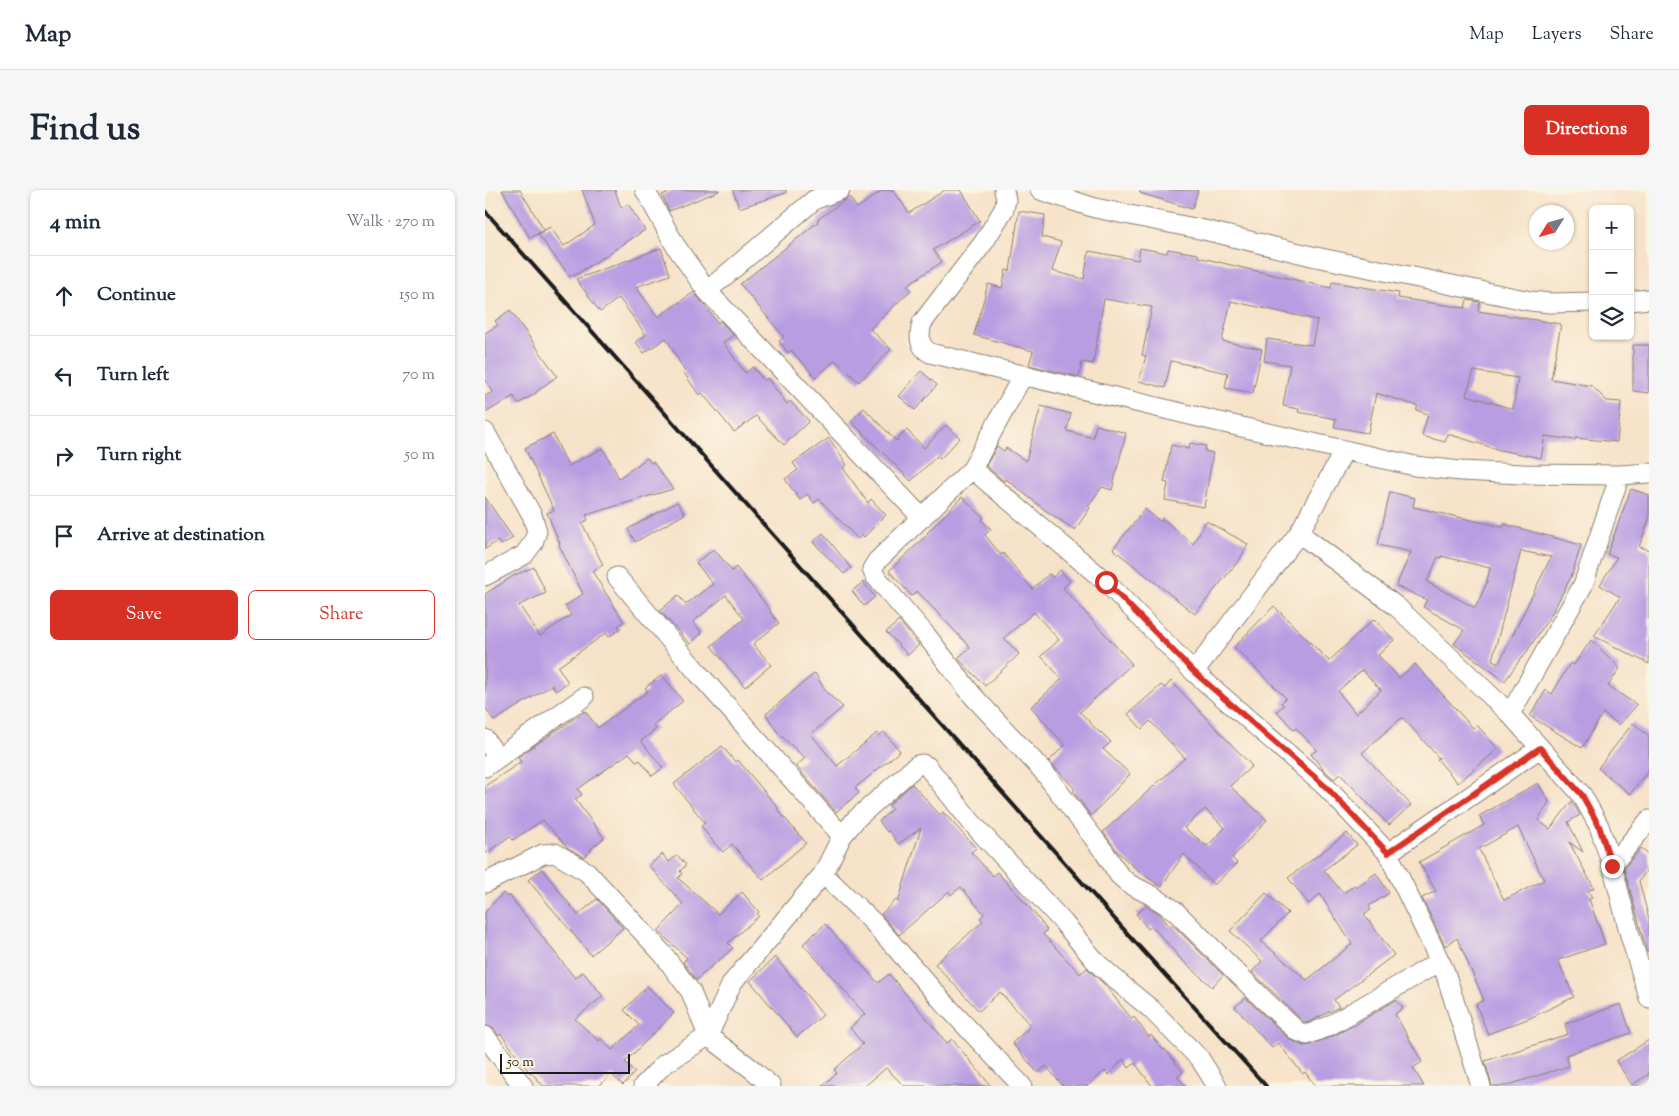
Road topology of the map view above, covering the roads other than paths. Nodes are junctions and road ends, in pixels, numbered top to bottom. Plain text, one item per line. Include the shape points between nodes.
1 (645, 190) edge
2 (840, 190) edge
3 (1004, 190) edge
4 (1039, 190) edge
5 (707, 291) junction
6 (1649, 299) edge
7 (1634, 300) edge
8 (1589, 302) edge
9 (1023, 375) junction
10 (485, 432) edge
11 (1344, 451) junction
12 (972, 469) junction
13 (1649, 473) edge
14 (1620, 474) junction
15 (922, 518) junction
16 (1299, 533) junction
17 (485, 576) edge
18 (617, 577) dead end
19 (1194, 672) junction
20 (584, 697) dead end
21 (1510, 714) junction
22 (485, 739) edge
23 (1540, 748) junction
24 (492, 762) edge
25 (1649, 820) edge
26 (841, 836) junction
27 (1388, 853) junction
28 (1612, 866) junction
29 (823, 874) junction
30 (485, 883) edge
31 (1439, 962) junction
32 (1649, 998) edge
33 (485, 1036) edge
34 (708, 1036) junction
35 (523, 1086) edge
36 (643, 1086) edge
37 (771, 1086) edge
38 (1022, 1086) edge
39 (1217, 1086) edge
40 (1481, 1086) edge

1 - 5 street via 675,245
2 - 5 street via 814,200
3 - 9 street via 1004,210 922,323 919,333 924,349 930,352
4 - 8 street via 1095,208 1530,301
5 - 15 street
6 - 7 street
9 - 11 street
9 - 12 street
10 - 17 street via 532,515 537,531 524,555
11 - 14 street via 1415,466 1461,471
11 - 16 street
12 - 15 street
12 - 19 street via 1106,582
13 - 14 street
14 - 21 street via 1583,586
15 - 31 street via 877,561 873,569 875,576 973,696 1043,771 1119,875 1174,910 1297,1031 1307,1035 1329,1026
16 - 19 street
16 - 21 street via 1396,606
18 - 26 street
19 - 27 street via 1326,787
20 - 24 street
21 - 23 street
22 - 24 street
23 - 27 street
23 - 28 street via 1582,795 1599,826
25 - 28 street
26 - 29 street
26 - 39 street via 917,765 927,766 972,823 1097,963 1151,1009 1200,1060
27 - 31 street
28 - 32 street
29 - 34 street via 732,983
29 - 38 street via 873,922
30 - 34 street via 543,854 555,853 587,872 663,954 691,992
31 - 40 street
33 - 35 street
34 - 36 street via 663,1065
34 - 37 street

